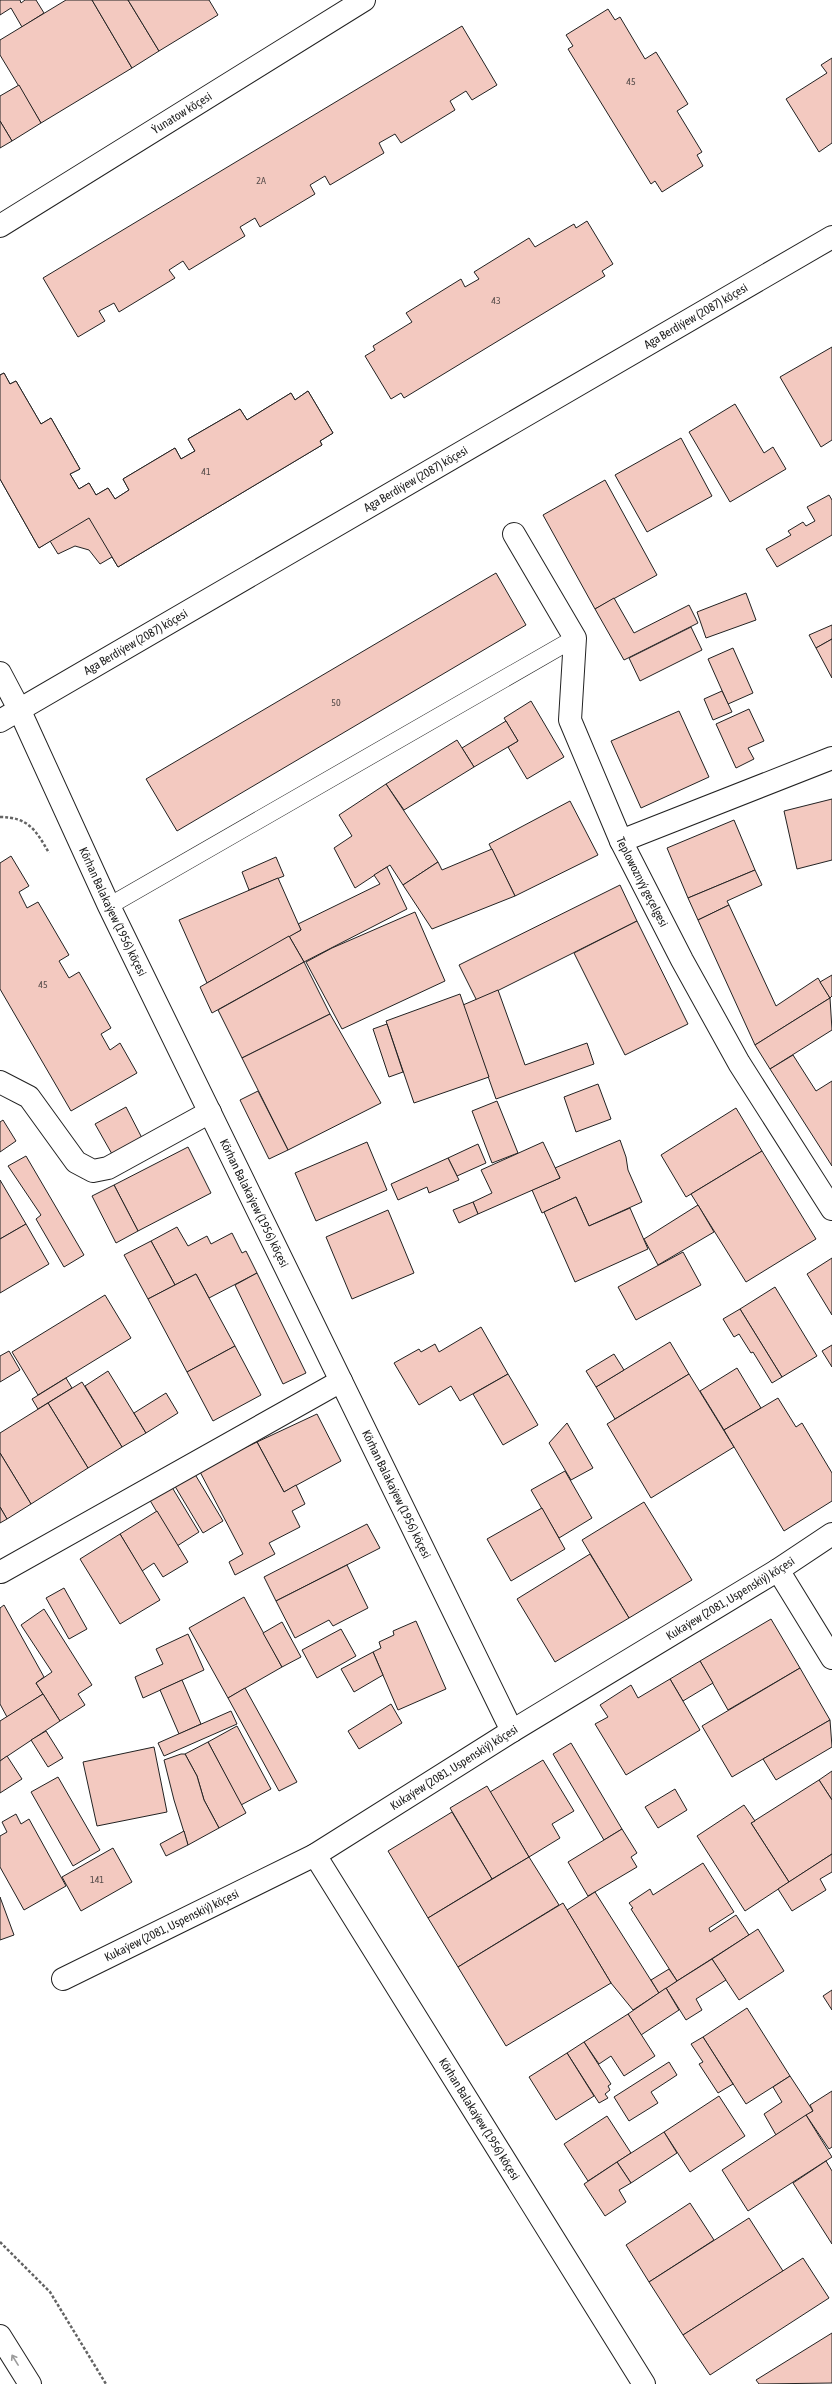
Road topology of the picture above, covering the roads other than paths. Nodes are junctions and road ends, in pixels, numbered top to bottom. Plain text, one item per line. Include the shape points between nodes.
1 (364, 0) edge
2 (0, 226) edge
3 (832, 237) edge
4 (514, 534) dead end
5 (575, 638) junction
6 (0, 673) edge
7 (19, 709) junction
8 (0, 720) edge
9 (832, 758) edge
10 (621, 841) junction
11 (109, 906) junction
12 (0, 1082) edge
13 (210, 1112) junction
14 (832, 1209) edge
15 (341, 1381) junction
16 (832, 1534) edge
17 (778, 1570) junction
18 (1, 1572) edge
19 (832, 1658) edge
20 (512, 1731) junction
21 (315, 1855) junction
22 (63, 1979) dead end
23 (0, 2336) edge
24 (30, 2384) edge
25 (644, 2384) edge

1 - 2 main road, Ýunatow köçesi
3 - 7 main road, Aga Berdiýew (2087) köçesi
4 - 5 main road
5 - 10 main road, Teplowoznyý geçelgesi via 570,720
5 - 11 lane
6 - 7 main road, Körhan Balakaýew (1956) köçesi
7 - 8 main road, Aga Berdiýew (2087) köçesi
7 - 11 main road, Körhan Balakaýew (1956) köçesi
9 - 10 main road
10 - 14 main road, Teplowoznyý geçelgesi via 739,1063
11 - 13 main road, Körhan Balakaýew (1956) köçesi
12 - 13 main road via 29,1097 76,1162 93,1171 108,1168
13 - 15 main road, Körhan Balakaýew (1956) köçesi
15 - 18 main road
15 - 20 main road, Körhan Balakaýew (1956) köçesi
16 - 17 main road, Kukaýew (2081, Uspenskiý) köçesi
17 - 19 main road
17 - 20 main road, Kukaýew (2081, Uspenskiý) köçesi
20 - 21 main road, Kukaýew (2081, Uspenskiý) köçesi
21 - 22 main road, Kukaýew (2081, Uspenskiý) köçesi
21 - 25 main road, Körhan Balakaýew (1956) köçesi
24 -> 23 main road

